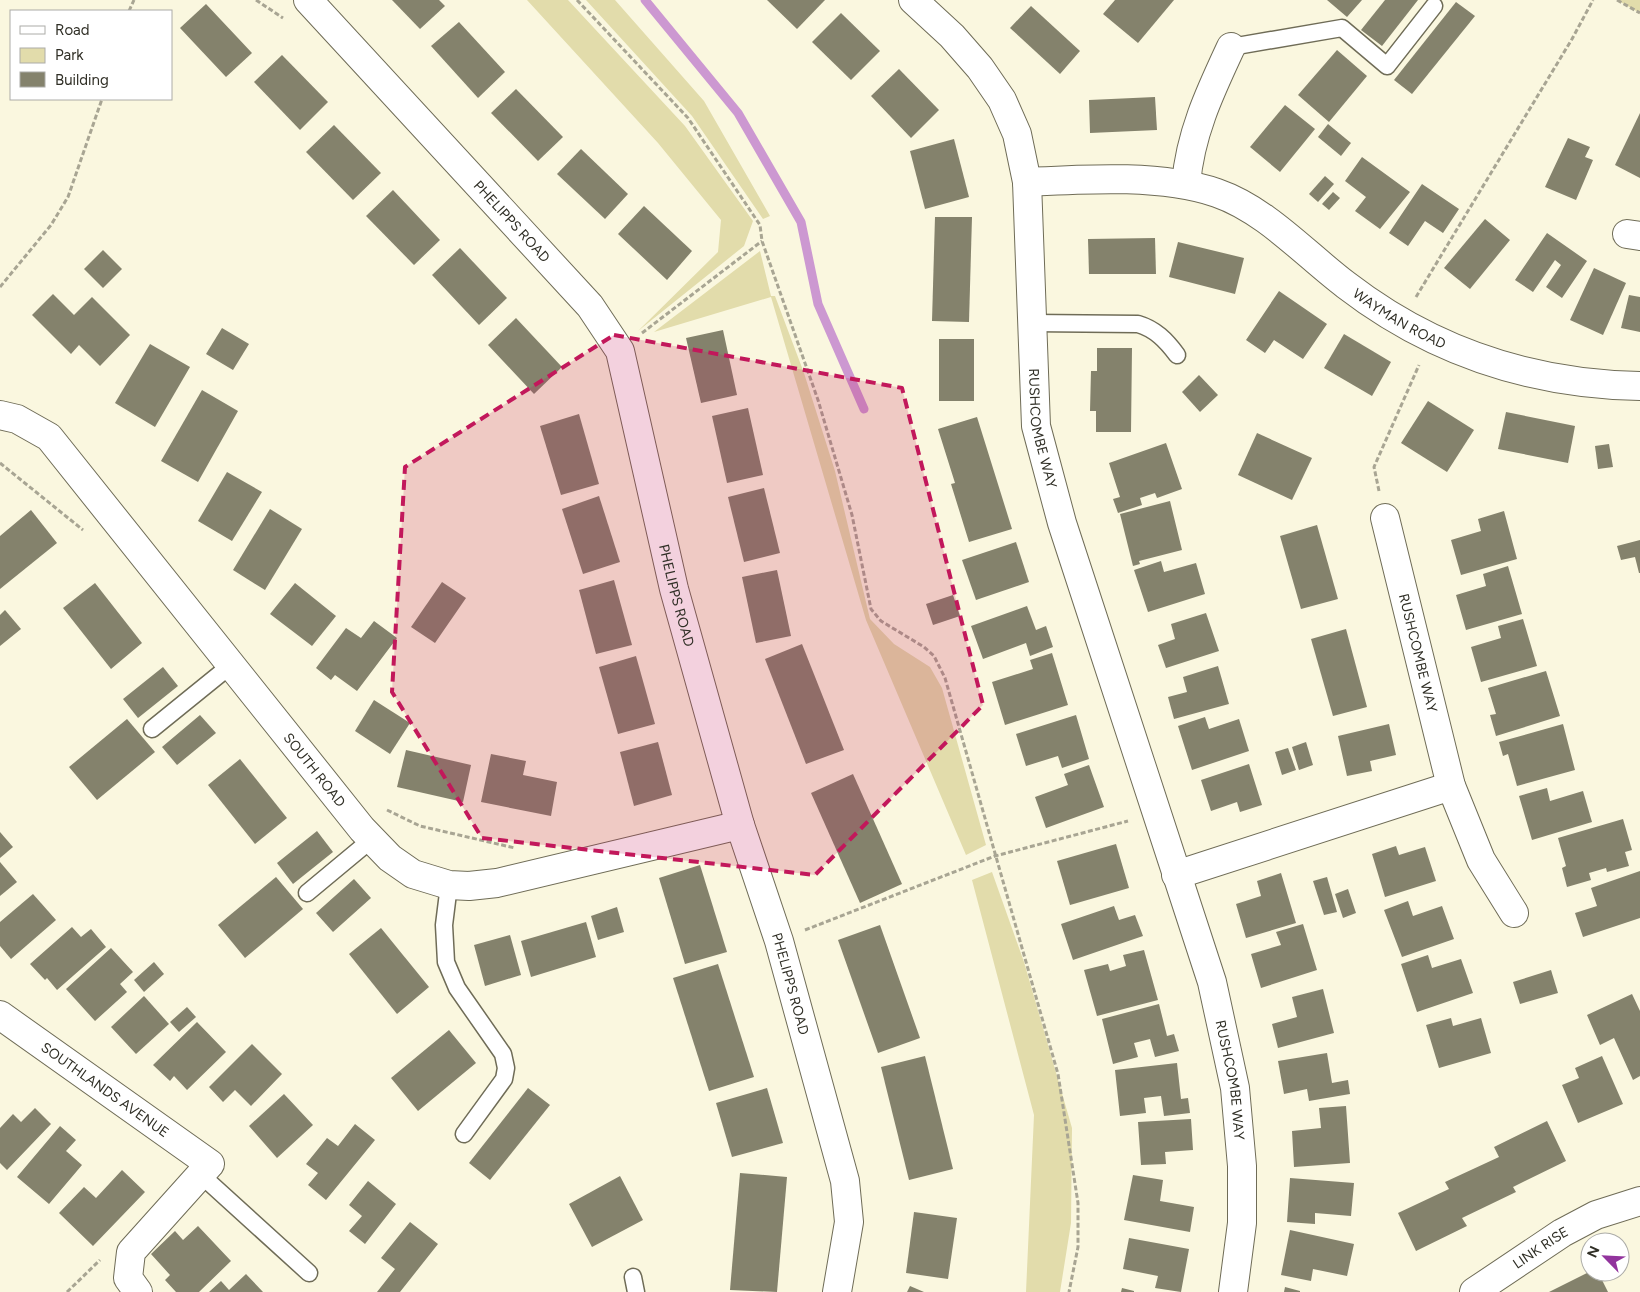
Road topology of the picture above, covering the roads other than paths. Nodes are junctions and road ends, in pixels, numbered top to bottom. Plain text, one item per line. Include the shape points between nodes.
1 (308, 0) edge
2 (913, 0) edge
3 (1434, 6) dead end
4 (1231, 47) joint
5 (1026, 182) junction
6 (1186, 184) junction
7 (1031, 323) junction
8 (1177, 355) dead end
9 (1640, 386) edge
10 (1, 411) edge
11 (1385, 518) road end
12 (231, 665) junction
13 (152, 729) dead end
14 (1451, 786) junction
15 (740, 825) junction
16 (372, 839) junction
17 (1176, 874) junction
18 (449, 885) junction
19 (307, 893) dead end
20 (1514, 914) dead end
21 (0, 1015) edge
22 (464, 1134) dead end
23 (205, 1169) junction
24 (1640, 1201) edge
25 (309, 1273) dead end
26 (138, 1292) edge
27 (837, 1292) edge
28 (1233, 1292) edge
29 (1474, 1292) edge

1 - 15 street, PHELIPPS ROAD via 590,306 620,351 674,589
2 - 5 street, RUSHCOMBE WAY via 952,36 1002,100 1017,134
3 - 4 lane via 1387,66 1342,28
4 - 6 street via 1195,130
5 - 6 street, WAYMAN ROAD via 1089,179
5 - 7 street, RUSHCOMBE WAY
6 - 9 street, WAYMAN ROAD via 1240,203 1400,323 1462,353 1529,374
7 - 8 lane via 1138,324 1151,328
7 - 17 street, RUSHCOMBE WAY via 1036,426 1062,523
10 - 12 street, SOUTH ROAD via 49,437
11 - 14 street, RUSHCOMBE WAY
12 - 13 lane
12 - 16 street, SOUTH ROAD
14 - 17 street
14 - 20 street, RUSHCOMBE WAY via 1482,860
15 - 18 street, SOUTH ROAD via 497,883
15 - 27 street, PHELIPPS ROAD via 779,941 846,1181 849,1222
16 - 18 street, SOUTH ROAD via 390,858 413,874
16 - 19 lane
17 - 28 street, RUSHCOMBE WAY via 1212,982 1235,1088 1242,1166 1242,1223
18 - 22 lane via 444,925 446,962 457,988 503,1054 506,1068 504,1079
21 - 23 street, SOUTHLANDS AVENUE
23 - 25 lane
23 - 26 street via 131,1252 128,1278
24 - 29 street, LINK RISE via 1596,1215 1562,1233

